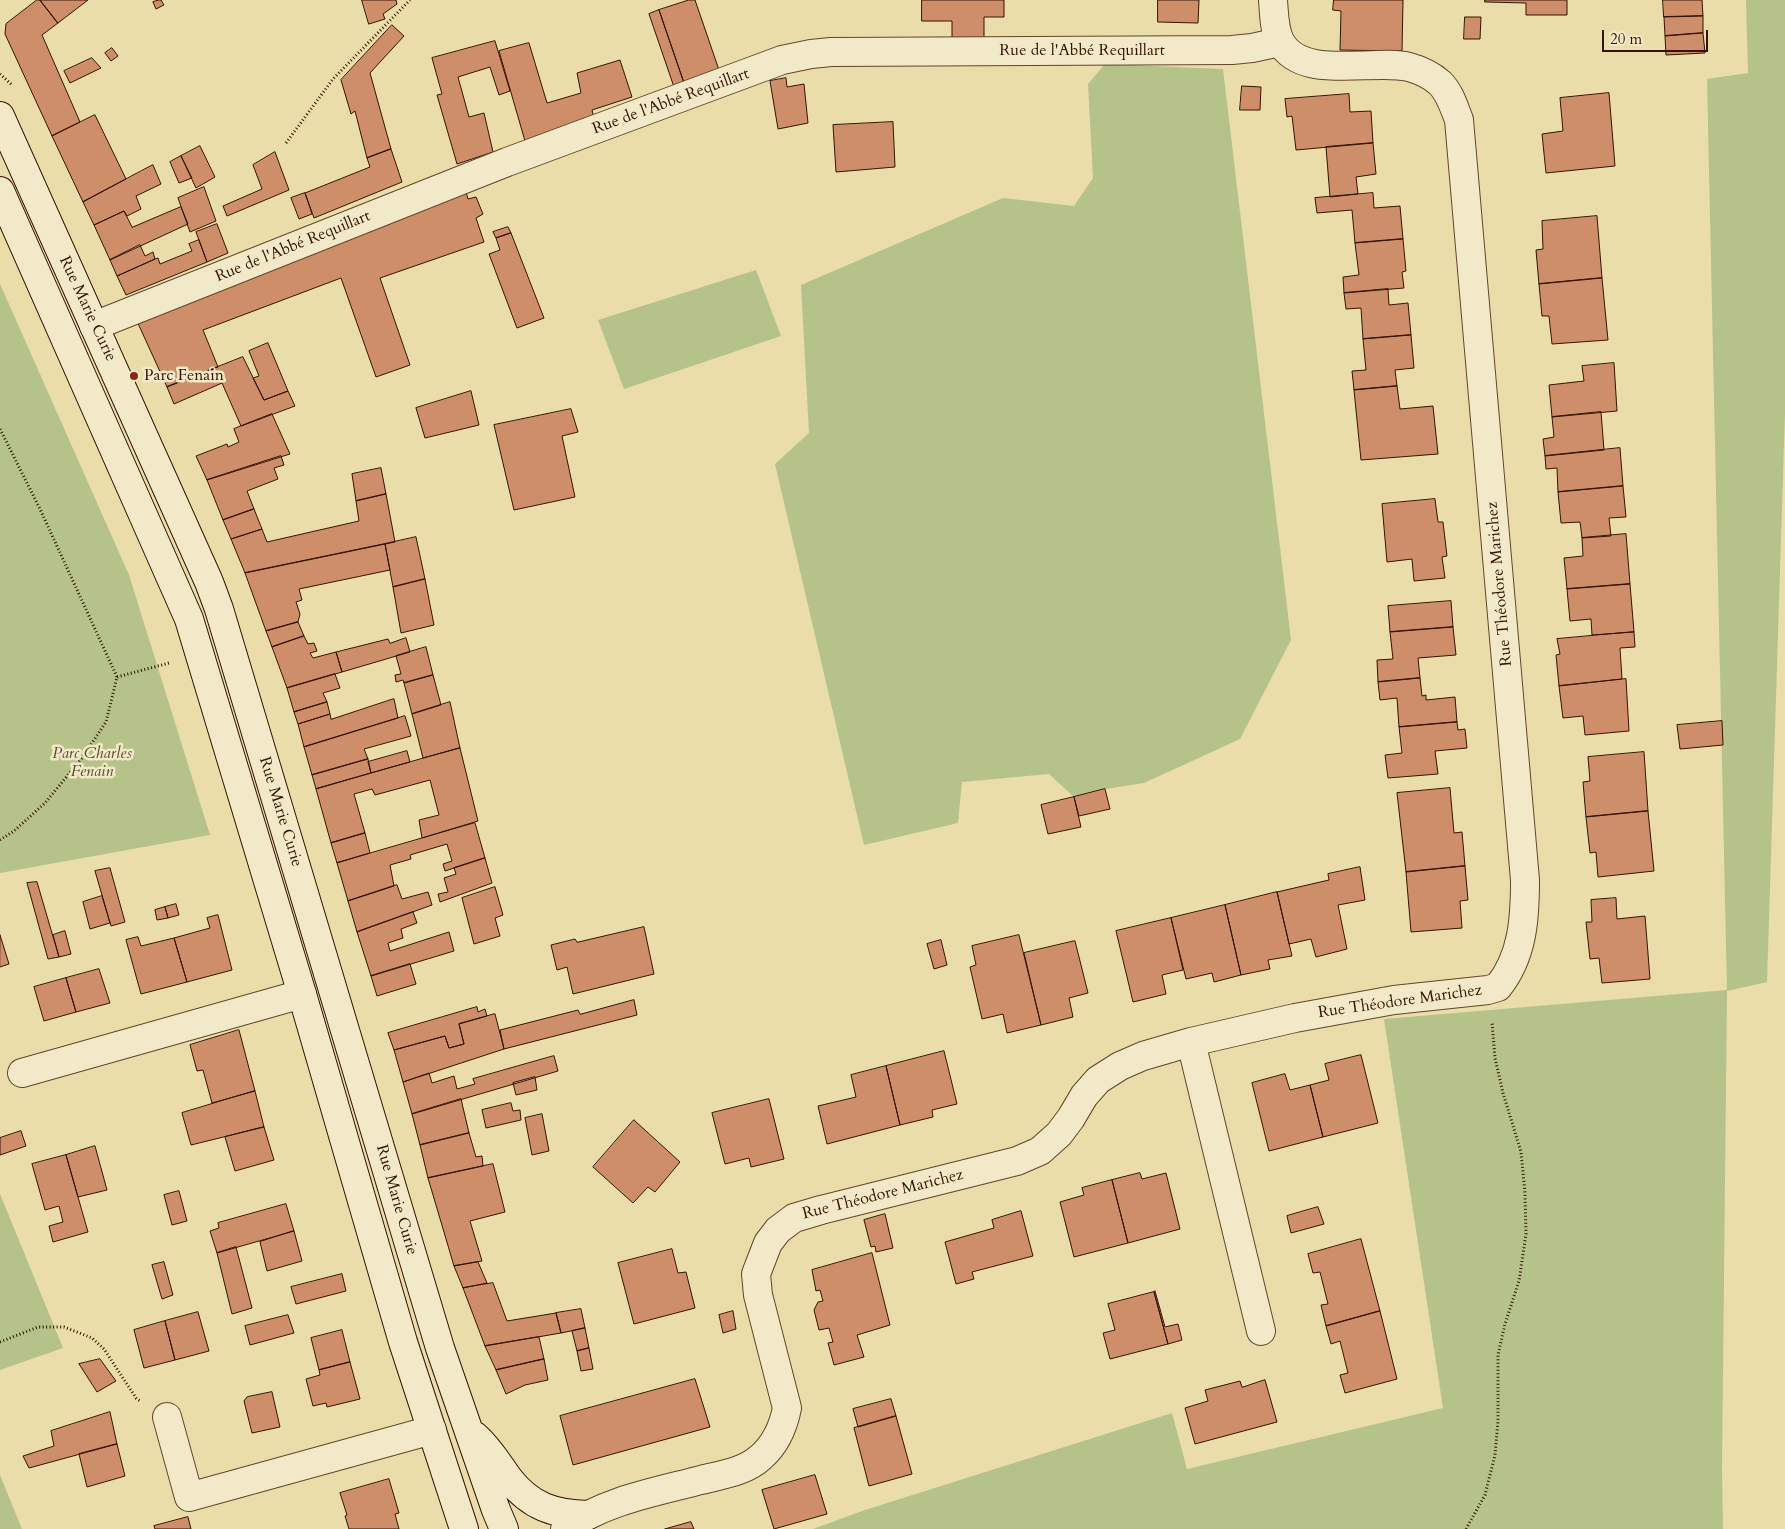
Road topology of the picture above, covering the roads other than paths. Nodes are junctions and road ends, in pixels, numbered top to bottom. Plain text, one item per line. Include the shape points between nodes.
1 (1273, 0) edge
2 (1280, 42) junction
3 (0, 116) edge
4 (0, 191) edge
5 (94, 326) junction
6 (302, 994) junction
7 (1191, 1042) junction
8 (22, 1073) dead end
9 (1261, 1331) dead end
10 (167, 1419) road end
11 (432, 1430) junction
12 (468, 1430) junction
13 (588, 1515) junction
14 (464, 1529) edge
15 (504, 1529) edge
16 (565, 1529) edge

1 - 2 street
2 - 5 street, Rue de l'Abbé Requillart via 1232,50 832,52 782,60 507,162
2 - 7 street, Rue Théodore Marichez via 1303,61 1318,65 1390,65 1409,67 1426,74 1440,84 1452,100 1458,120 1525,904 1520,947 1506,978 1498,987 1349,1007
3 - 5 street, Rue Marie Curie
4 - 6 street, Rue Marie Curie via 189,619
5 - 12 street, Rue Marie Curie via 219,609 440,1348
6 - 8 street
6 - 11 street, Rue Marie Curie
7 - 9 street
7 - 13 street, Rue Théodore Marichez via 1143,1056 1098,1080 1059,1134 1040,1151 1025,1158 821,1210 794,1218 778,1230 768,1244 756,1274 758,1295 787,1408 783,1426 772,1446 759,1459 741,1469 652,1493
10 - 11 street via 189,1497
11 - 14 street, Rue Marie Curie
12 - 13 street via 488,1449 516,1488 531,1501 557,1512
12 - 15 street, Rue Marie Curie
13 - 16 street, Rue Théodore Marichez

